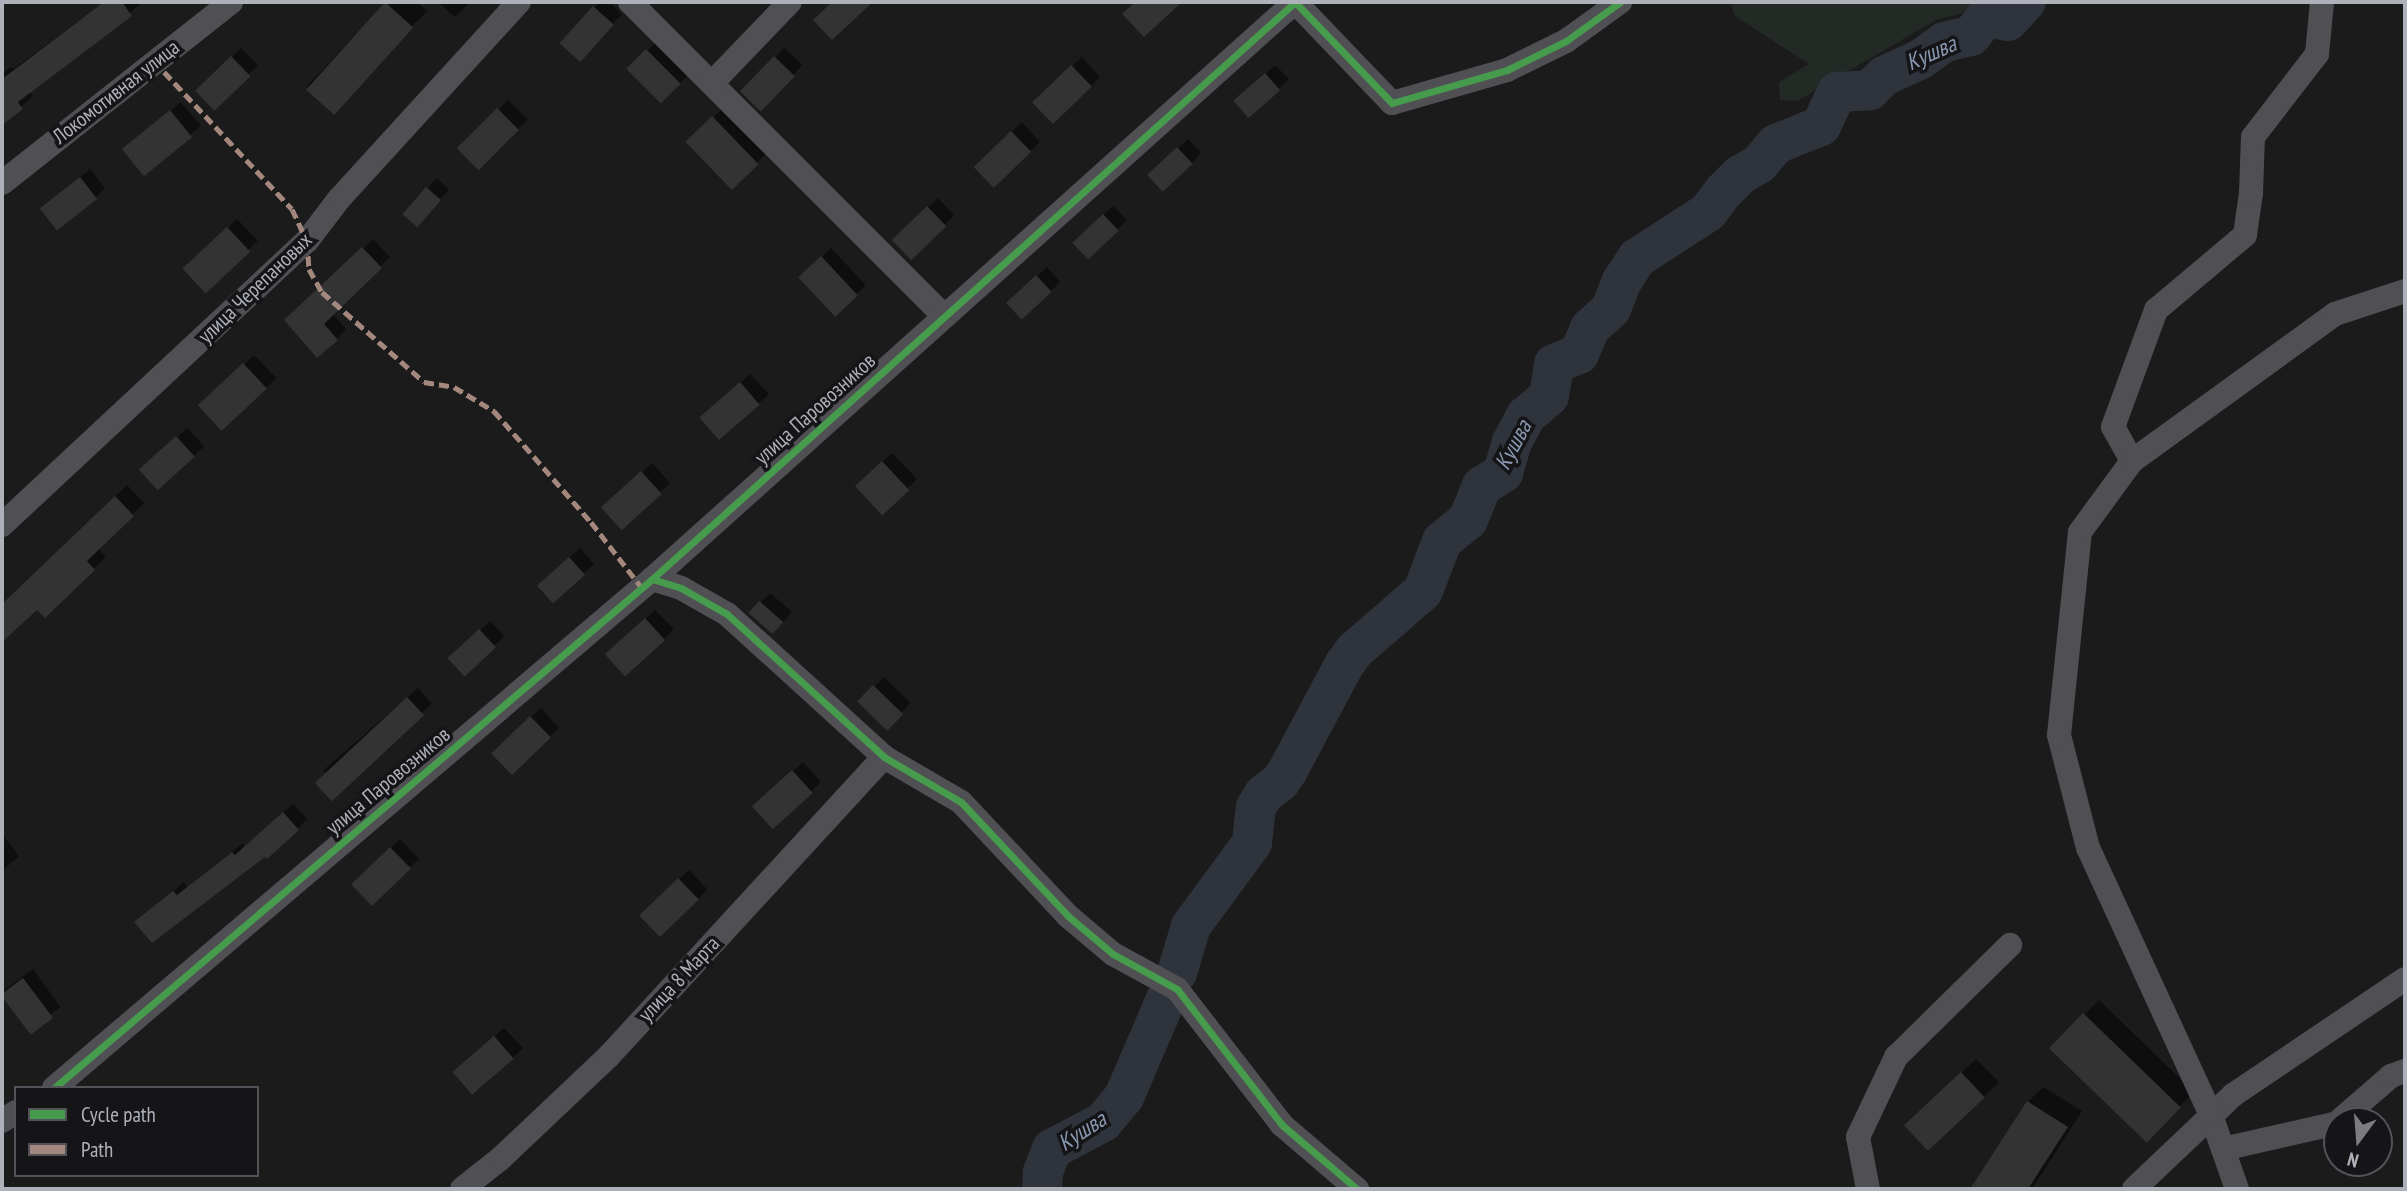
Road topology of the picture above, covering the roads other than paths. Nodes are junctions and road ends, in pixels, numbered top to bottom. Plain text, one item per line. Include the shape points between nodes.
1 (231, 2) edge
2 (519, 2) edge
3 (630, 2) edge
4 (790, 2) edge
5 (1620, 2) edge
6 (2322, 2) edge
7 (712, 83) junction
8 (2, 183) edge
9 (2405, 290) edge
10 (944, 316) junction
11 (2132, 461) junction
12 (2, 526) edge
13 (652, 579) junction
14 (884, 757) junction
15 (2010, 945) dead end
16 (2405, 979) edge
17 (2405, 1071) edge
18 (56, 1086) edge
19 (2355, 1107) edge
20 (2211, 1115) junction
21 (2323, 1126) edge
22 (2223, 1149) junction
23 (462, 1189) edge
24 (1357, 1189) edge
25 (1868, 1189) edge
26 (2134, 1189) edge
27 (2237, 1189) edge

1 - 8 street, Локомотивная улица
2 - 12 street, улица Черепановых via 339,199 307,241
3 - 7 street
4 - 7 street
5 - 10 street, улица Паровозников via 1566,41 1507,70 1392,103 1295,2
6 - 11 street via 2317,54 2253,137 2245,235 2156,310 2113,427
7 - 10 street
9 - 11 street via 2334,314
10 - 13 street, улица Паровозников
11 - 20 street via 2080,531 2059,735 2088,848
13 - 14 street via 681,588 727,614
13 - 18 street, улица Паровозников
14 - 23 street, улица 8 Марта via 608,1056
14 - 24 street via 961,802 1068,916 1113,954 1177,989 1282,1125
15 - 25 street via 1896,1058 1858,1137
16 - 20 street via 2233,1095
17 - 19 street via 2391,1076
20 - 22 street
20 - 26 street
21 - 22 street
22 - 27 street

